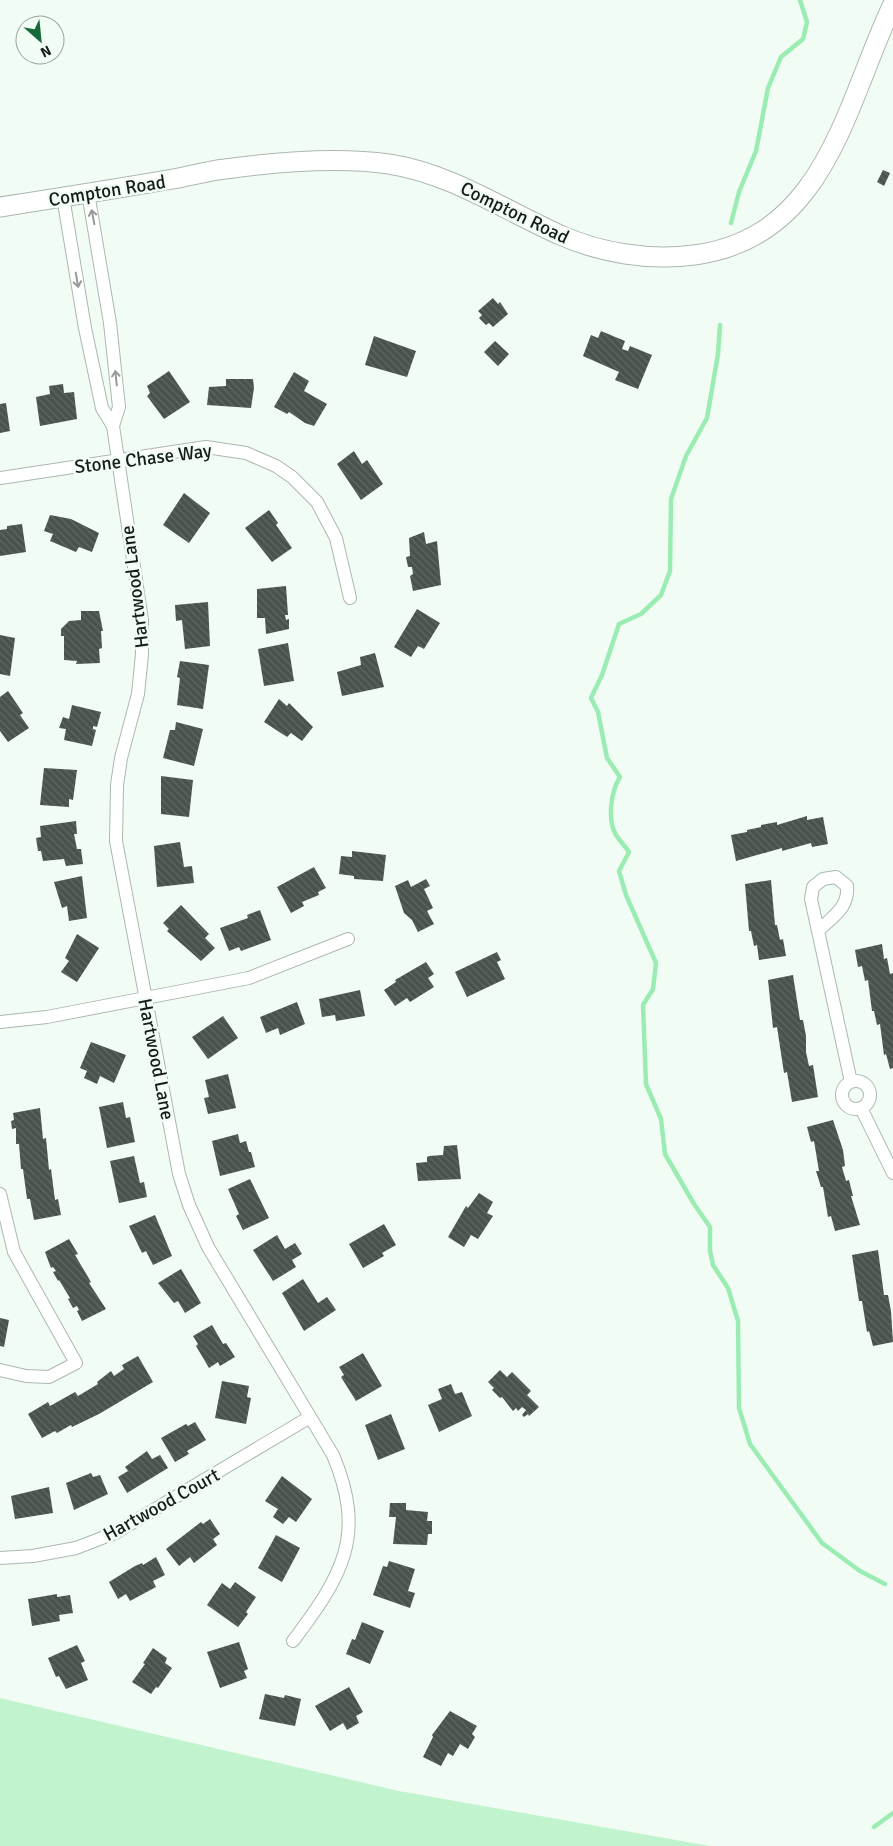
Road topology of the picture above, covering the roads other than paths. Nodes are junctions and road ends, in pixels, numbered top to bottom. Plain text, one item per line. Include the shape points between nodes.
1 (893, 4) edge
2 (88, 193) junction
3 (62, 197) junction
4 (0, 207) edge
5 (113, 426) junction
6 (118, 459) junction
7 (0, 478) edge
8 (350, 598) dead end
9 (818, 931) dead end
10 (348, 939) dead end
11 (145, 999) junction
12 (0, 1022) edge
13 (851, 1082) junction
14 (860, 1108) junction
15 (893, 1173) edge
16 (0, 1194) edge
17 (0, 1370) edge
18 (310, 1418) junction
19 (0, 1558) edge
20 (293, 1641) dead end

1 - 2 main road, Compton Road via 837,137 810,186 792,208 763,232 737,246 715,252 665,258 604,250 559,234 443,178 385,164 310,162 224,169
2 - 3 main road, Compton Road
5 -> 2 street, Hartwood Lane via 119,407 111,332
3 - 4 main road, Compton Road
3 -> 5 street, Hartwood Lane via 102,408
5 - 6 street, Hartwood Lane
6 - 7 street, Stone Chase Way
6 - 8 street, Stone Chase Way via 206,447 246,453 276,466 304,488 326,516 336,538
6 - 11 street, Hartwood Lane via 142,620 142,654 138,694 117,785 116,841
9 - 13 street
10 - 11 street via 249,978
11 - 12 street via 47,1018
11 - 18 street, Hartwood Lane via 188,1205 208,1247
13 - 14 street via 842,1092 843,1099 847,1105
13 - 14 street via 859,1081 870,1090 867,1104
14 - 15 street
16 - 17 street via 14,1252 76,1363 49,1377
18 - 19 street, Hartwood Court via 115,1533 76,1548
18 - 20 street, Hartwood Lane via 333,1455 346,1488 348,1537 342,1565 332,1586

